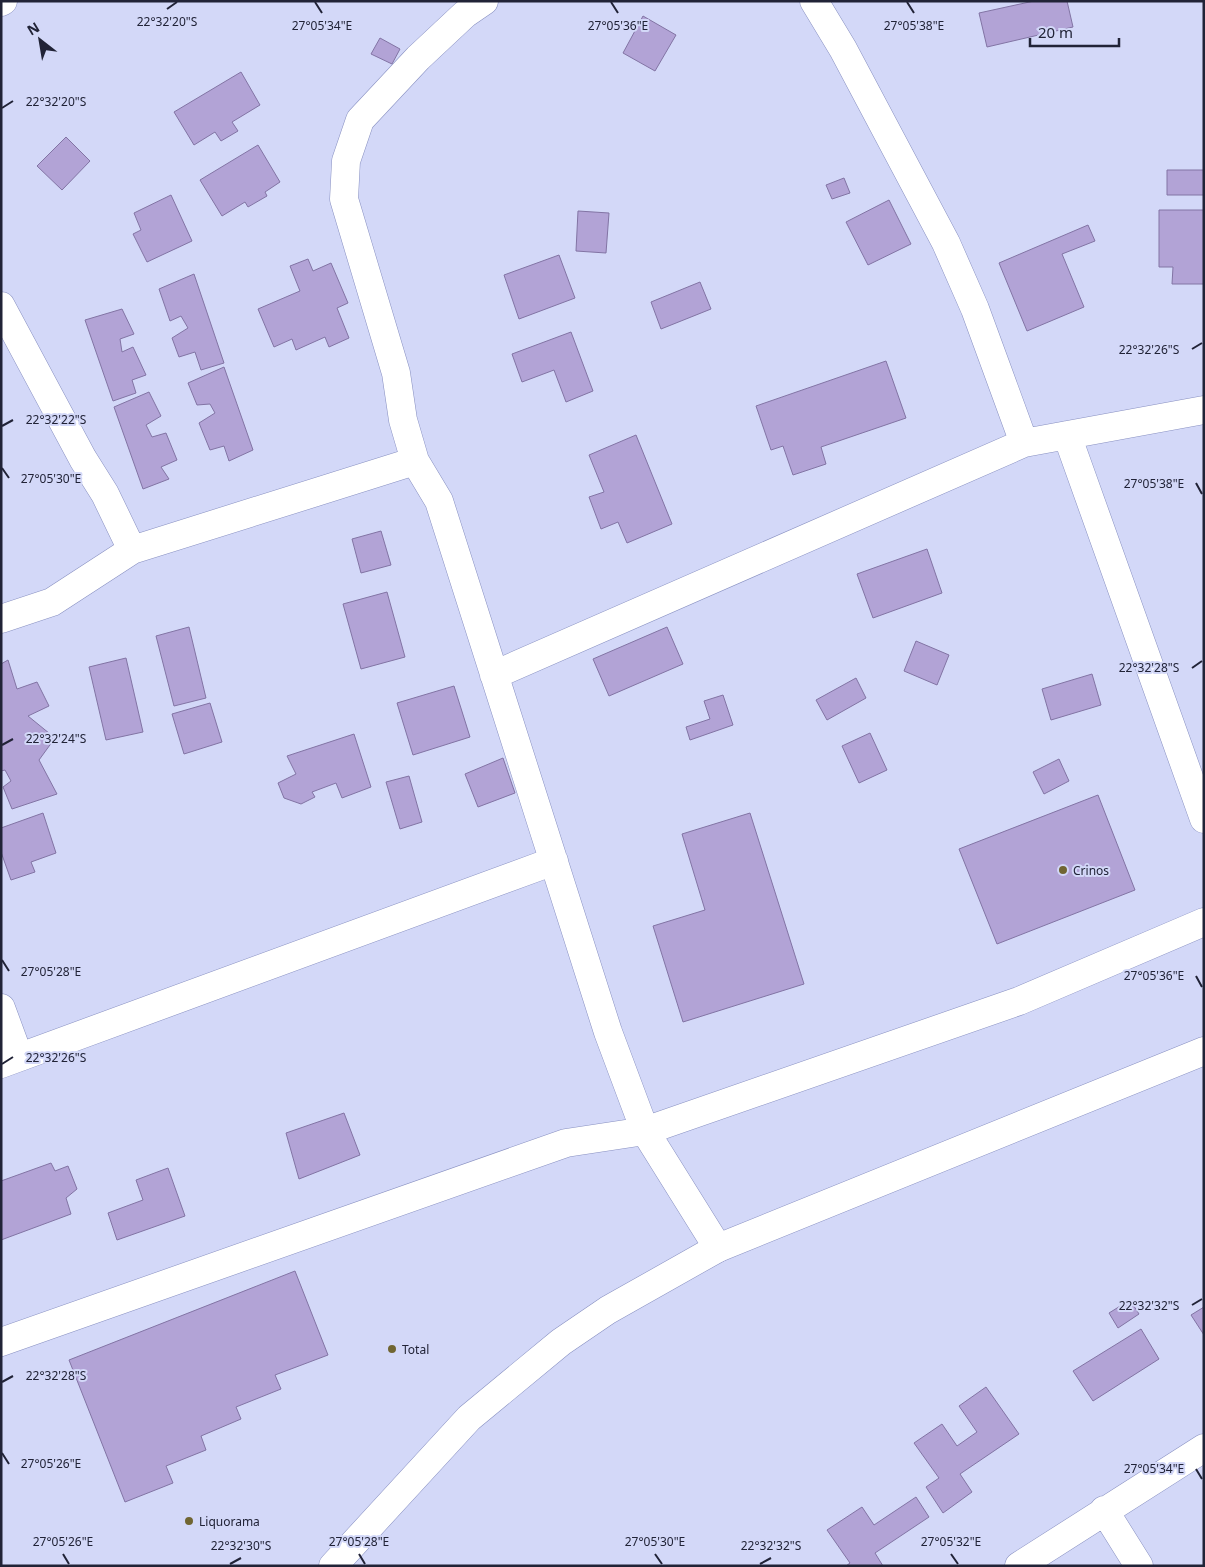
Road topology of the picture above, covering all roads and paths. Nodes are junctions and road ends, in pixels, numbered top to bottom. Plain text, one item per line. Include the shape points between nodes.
1 (484, 1) edge
2 (814, 1) edge
3 (1, 306) edge
4 (1204, 410) edge
5 (1067, 435) junction
6 (1024, 443) junction
7 (414, 461) junction
8 (132, 550) junction
9 (1, 619) edge
10 (494, 675) junction
11 (1204, 819) edge
12 (554, 861) junction
13 (1204, 922) edge
14 (1, 1008) edge
15 (1204, 1051) edge
16 (10, 1060) edge
17 (645, 1131) junction
18 (718, 1248) junction
19 (1, 1342) edge
20 (1204, 1448) edge
21 (1104, 1510) junction
22 (333, 1566) edge
23 (1019, 1566) edge
24 (1139, 1566) edge

1 - 7 street via 465,14 418,58 360,120 346,161 344,199 396,373 403,420
2 - 6 street via 946,243 975,309
3 - 8 street via 105,494
4 - 5 street
5 - 6 street
5 - 11 street
6 - 10 street
7 - 8 street
7 - 10 street via 439,501
8 - 9 street via 52,602
10 - 12 street
12 - 16 street
12 - 17 street via 608,1032
13 - 17 street via 1020,1001
14 - 16 street
15 - 18 street
17 - 18 street
17 - 19 street via 566,1142
18 - 22 street via 608,1310 512,1380 469,1418
20 - 21 street
21 - 23 street
21 - 24 street

